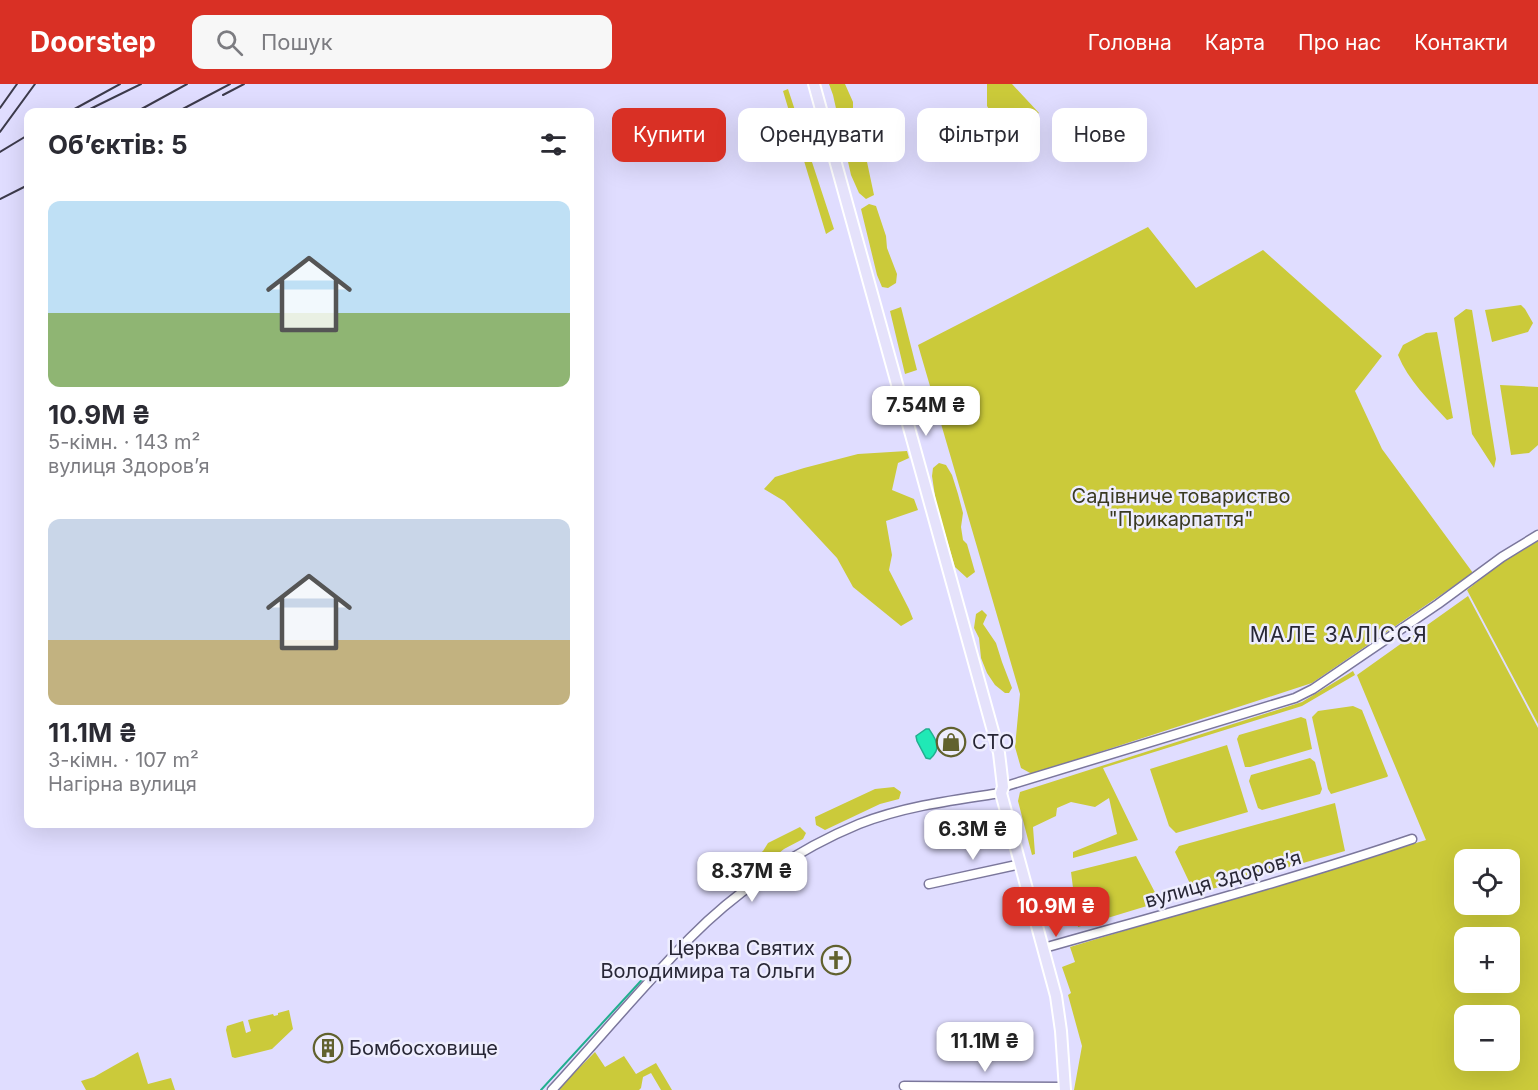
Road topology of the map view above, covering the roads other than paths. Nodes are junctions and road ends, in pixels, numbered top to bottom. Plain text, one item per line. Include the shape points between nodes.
1 (814, 84) edge
2 (1538, 535) edge
3 (1002, 790) junction
4 (1412, 839) dead end
5 (1021, 864) junction
6 (929, 884) dead end
7 (1044, 948) junction
8 (904, 1086) dead end
9 (1065, 1088) edge
10 (552, 1090) edge

1 - 3 main road via 999,753
2 - 3 street via 1322,684 1295,698
3 - 5 main road
3 - 10 street via 870,820 818,843 762,879 691,938
4 - 7 street, вулиця Здоровʼя
5 - 6 street
5 - 7 main road
7 - 9 main road via 1057,1003
8 - 9 street

